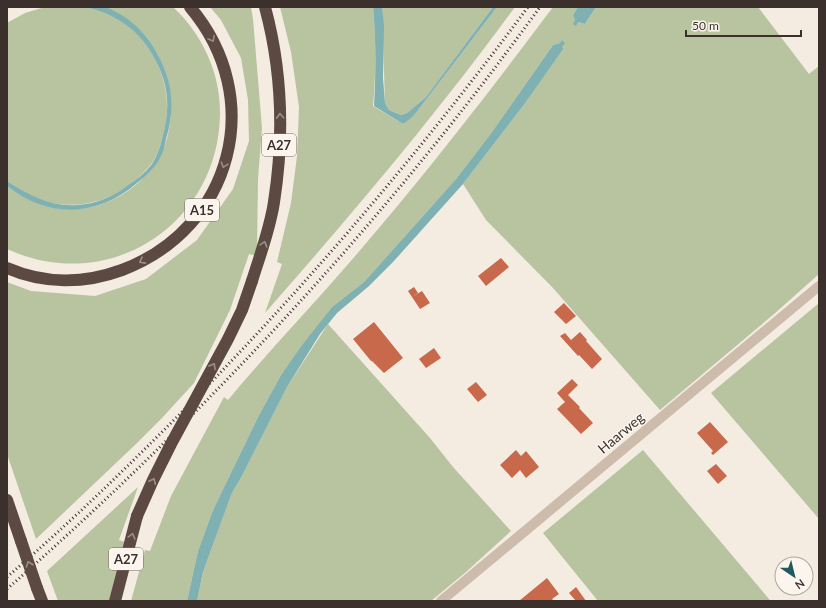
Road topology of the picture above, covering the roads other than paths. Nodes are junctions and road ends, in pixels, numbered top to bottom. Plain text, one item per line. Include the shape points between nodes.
1 (190, 7) edge
2 (266, 7) edge
3 (7, 268) edge
4 (819, 286) edge
5 (7, 500) edge
6 (42, 601) edge
7 (115, 601) edge
8 (441, 601) edge

1 -> 3 highway, A15 via 219,52 230,88 232,106 232,127 223,169 200,214 161,250 138,264 113,273 73,281 34,278
7 -> 2 highway, A27, bridge via 137,516 171,444 242,310 264,242 274,202 280,123 278,68
4 - 8 street, Haarweg
6 -> 5 highway, bridge

